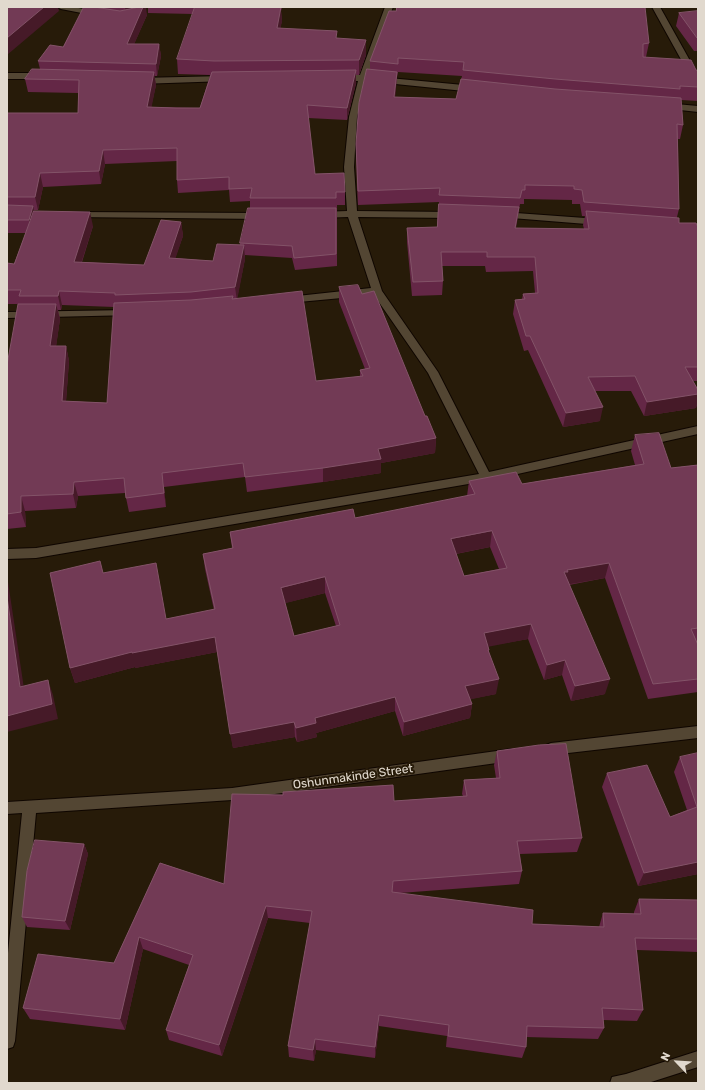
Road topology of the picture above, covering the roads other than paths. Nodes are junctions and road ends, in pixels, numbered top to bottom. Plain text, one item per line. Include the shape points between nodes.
1 (61, 7) edge
2 (389, 7) edge
3 (656, 7) edge
4 (105, 16) edge
5 (7, 76) edge
6 (53, 77) edge
7 (333, 78) edge
8 (363, 78) junction
9 (235, 79) edge
10 (128, 80) edge
11 (698, 83) edge
12 (482, 90) edge
13 (652, 105) edge
14 (698, 109) edge
15 (62, 214) edge
16 (352, 214) junction
17 (466, 215) edge
18 (489, 215) edge
19 (273, 216) edge
20 (312, 216) edge
21 (606, 222) edge
22 (377, 291) junction
23 (275, 301) edge
24 (141, 312) edge
25 (7, 315) edge
26 (698, 430) edge
27 (486, 477) junction
28 (7, 554) edge
29 (698, 732) edge
30 (538, 751) edge
31 (523, 753) edge
32 (30, 807) junction
33 (7, 808) edge
34 (7, 1041) edge
35 (698, 1059) edge
36 (623, 1083) edge

1 - 4 street
2 - 8 street
3 - 11 street
5 - 6 street
7 - 8 street
8 - 12 street
8 - 16 street via 353,117 349,167
9 - 10 street
13 - 14 street
15 - 19 street
16 - 17 street
16 - 20 street
16 - 22 street
18 - 21 street
22 - 23 street
22 - 27 street via 433,372
24 - 25 street
26 - 27 street
27 - 28 street via 36,553
29 - 30 street
31 - 32 street, Oshunmakinde Street via 232,794
32 - 33 street, Oshunmakinde Street
32 - 34 street
35 - 36 street

